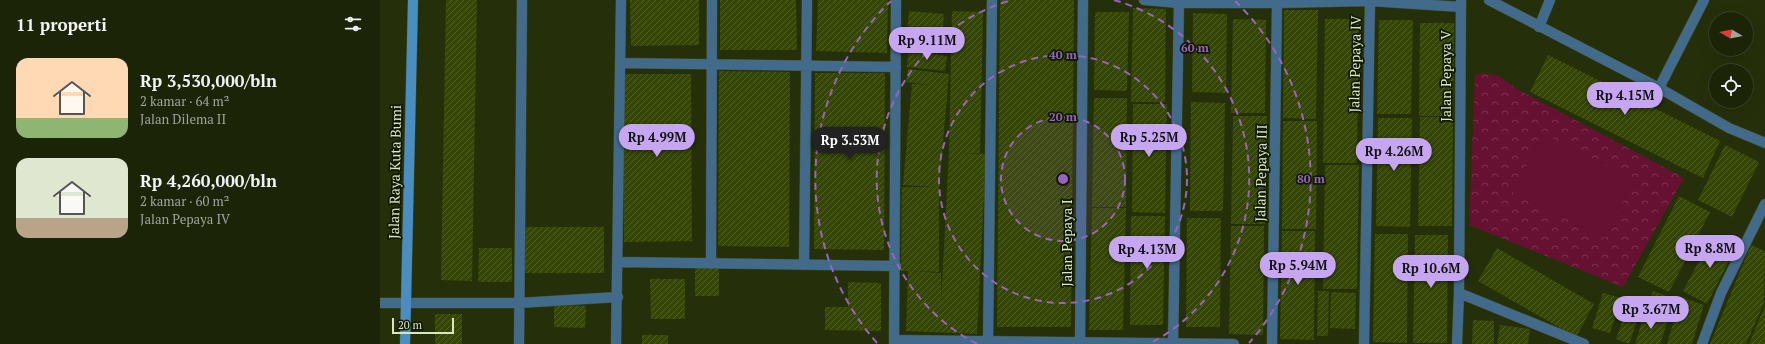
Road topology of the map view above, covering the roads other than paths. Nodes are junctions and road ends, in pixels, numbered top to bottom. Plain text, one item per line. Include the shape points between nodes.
1 (412, 0) edge
2 (522, 0) edge
3 (621, 0) edge
4 (712, 0) edge
5 (807, 0) edge
6 (896, 0) edge
7 (992, 0) edge
8 (1083, 0) edge
9 (1144, 0) edge
10 (1370, 0) edge
11 (1489, 0) edge
12 (1550, 0) edge
13 (1704, 0) edge
14 (1179, 1) edge
15 (1277, 3) junction
16 (1461, 4) edge
17 (1539, 27) junction
18 (620, 63) junction
19 (711, 64) junction
20 (805, 66) junction
21 (896, 68) junction
22 (1659, 88) junction
23 (1765, 143) edge
24 (1765, 204) edge
25 (618, 262) junction
26 (711, 264) junction
27 (804, 265) junction
28 (896, 266) junction
29 (1459, 293) junction
30 (618, 296) junction
31 (519, 302) junction
32 (380, 303) edge
33 (406, 304) junction
34 (894, 342) edge
35 (988, 342) edge
36 (1080, 343) edge
37 (405, 344) edge
38 (519, 344) edge
39 (616, 344) edge
40 (1173, 344) edge
41 (1234, 344) edge
42 (1272, 344) edge
43 (1364, 344) edge
44 (1457, 344) edge
45 (1584, 344) edge
46 (1702, 344) edge

1 - 33 street, Jalan Raya Kuta Bumi
2 - 31 street
3 - 18 street
4 - 19 street
5 - 20 street
6 - 21 street
7 - 35 street
8 - 36 street, Jalan Pepaya I
9 - 14 street
10 - 15 street
10 - 16 street
10 - 43 street, Jalan Pepaya IV
11 - 17 street
12 - 17 street
13 - 22 street
14 - 15 street
14 - 40 street
15 - 42 street, Jalan Pepaya III
16 - 29 street, Jalan Pepaya V
17 - 22 street
18 - 19 street
18 - 25 street
19 - 20 street
19 - 26 street
20 - 21 street
20 - 27 street
21 - 28 street
22 - 23 street via 1729,128
24 - 46 street via 1721,293
25 - 26 street
25 - 30 street
26 - 27 street
27 - 28 street
28 - 34 street
29 - 44 street, Jalan Pepaya V
29 - 45 street
30 - 31 street
30 - 39 street
31 - 33 street
31 - 38 street
32 - 33 street
33 - 37 street, Jalan Raya Kuta Bumi
34 - 35 street
35 - 36 street
36 - 40 street
40 - 41 street

